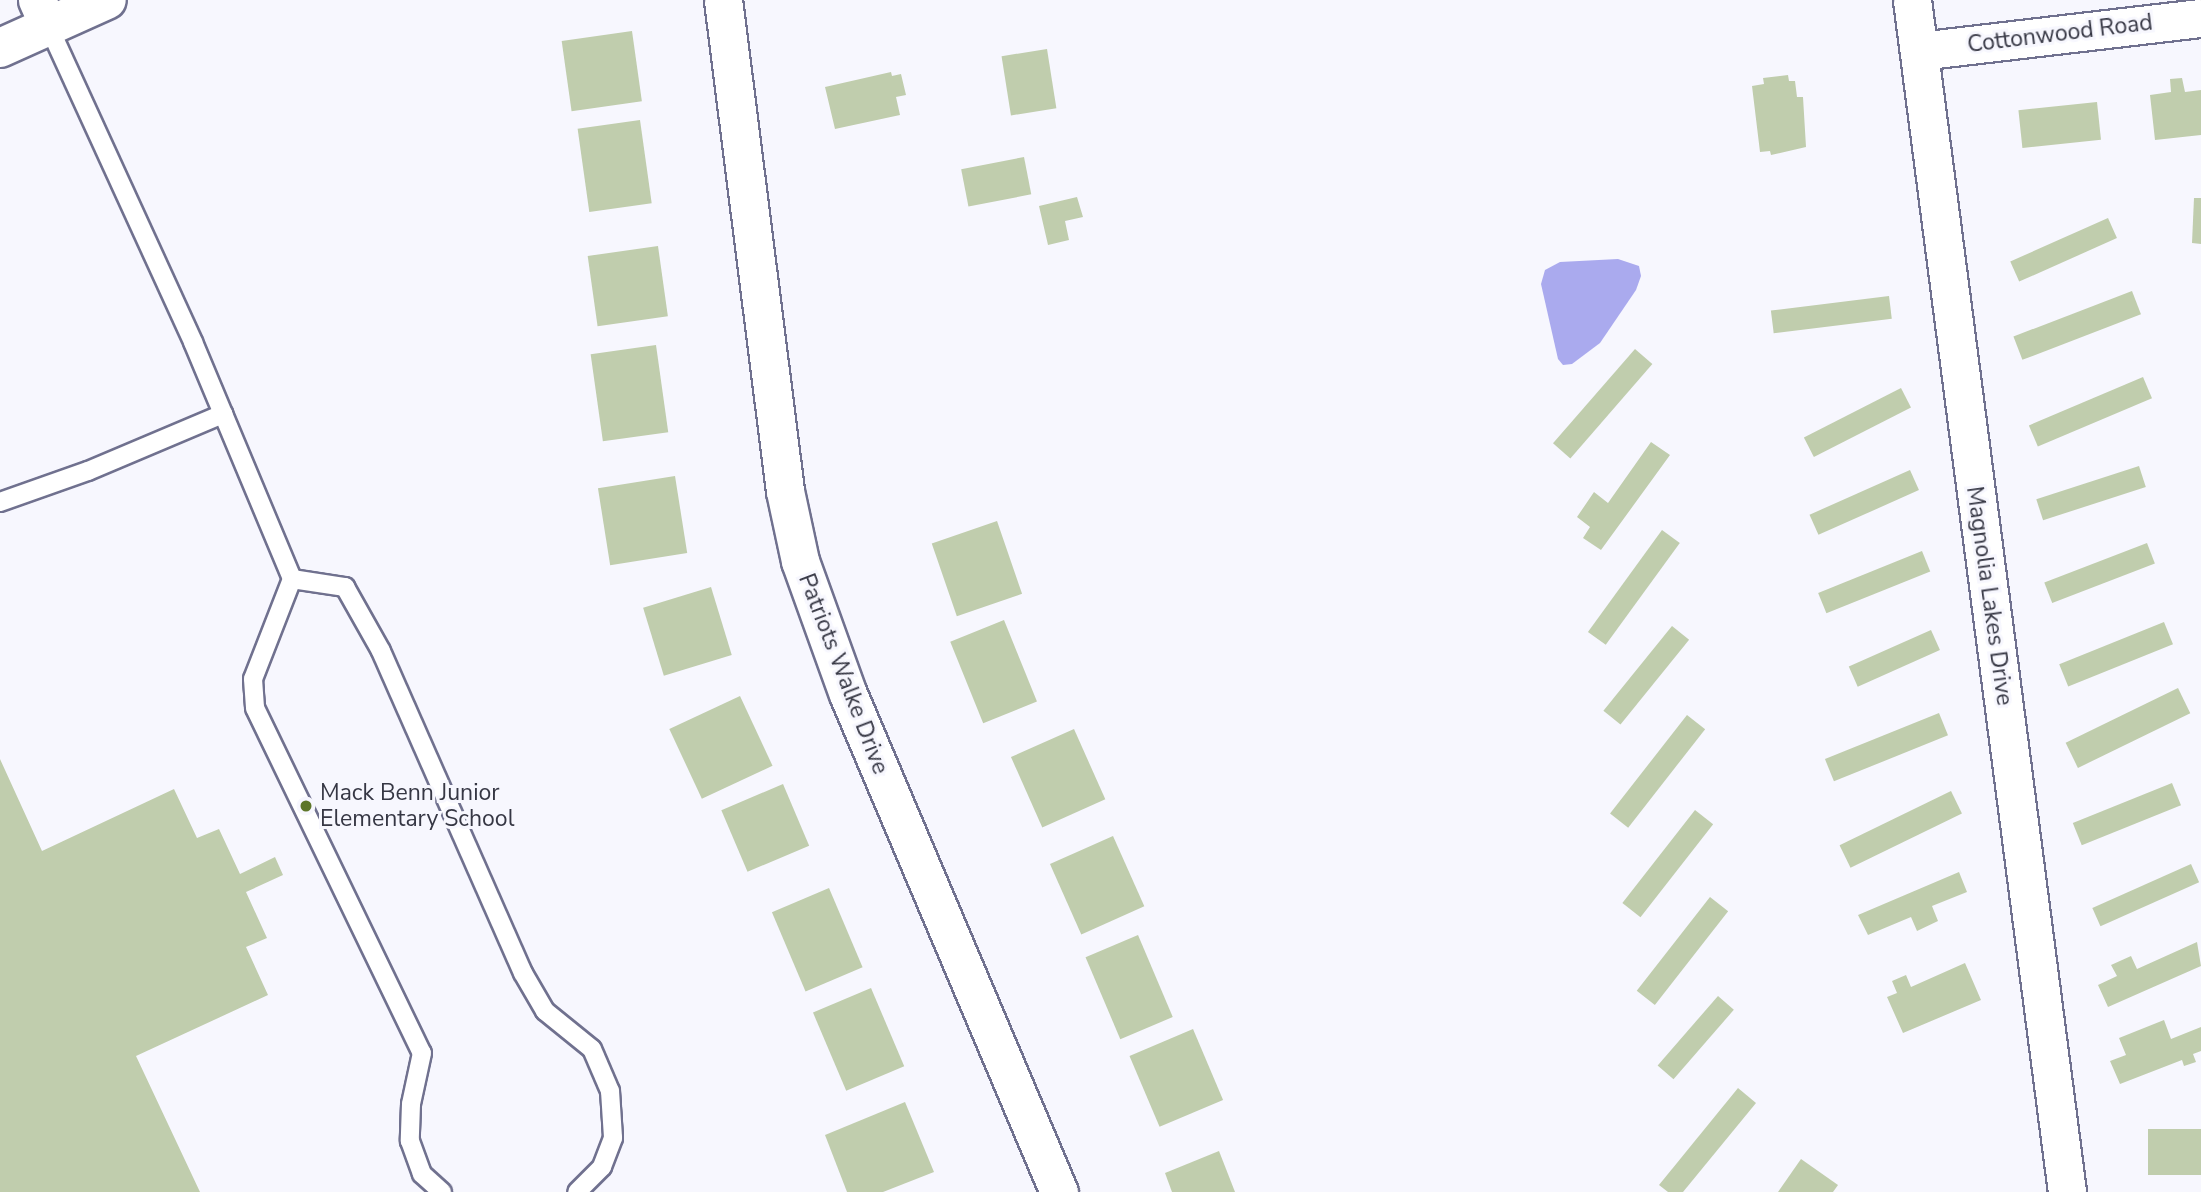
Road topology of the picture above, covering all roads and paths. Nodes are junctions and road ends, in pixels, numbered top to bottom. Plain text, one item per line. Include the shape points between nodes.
1 (107, 0) edge
2 (723, 0) edge
3 (1912, 0) edge
4 (43, 13) edge
5 (2201, 18) edge
6 (0, 48) edge
7 (1919, 51) junction
8 (223, 414) junction
9 (0, 502) edge
10 (292, 579) junction
11 (442, 1192) edge
12 (577, 1192) edge
13 (1059, 1192) edge
14 (2067, 1192) edge

1 - 4 main road
2 - 13 street, Patriots Walke Drive via 785,491 800,561 848,694
3 - 7 street, Magnolia Lakes Drive
4 - 6 main road
4 - 8 lane
5 - 7 street, Cottonwood Road
7 - 14 street, Magnolia Lakes Drive
8 - 9 lane
8 - 10 lane
10 - 11 lane via 253,679 255,708 422,1053 411,1104 410,1141 422,1174
10 - 12 lane via 345,587 381,651 523,973 545,1011 592,1049 610,1091 613,1138 602,1167

